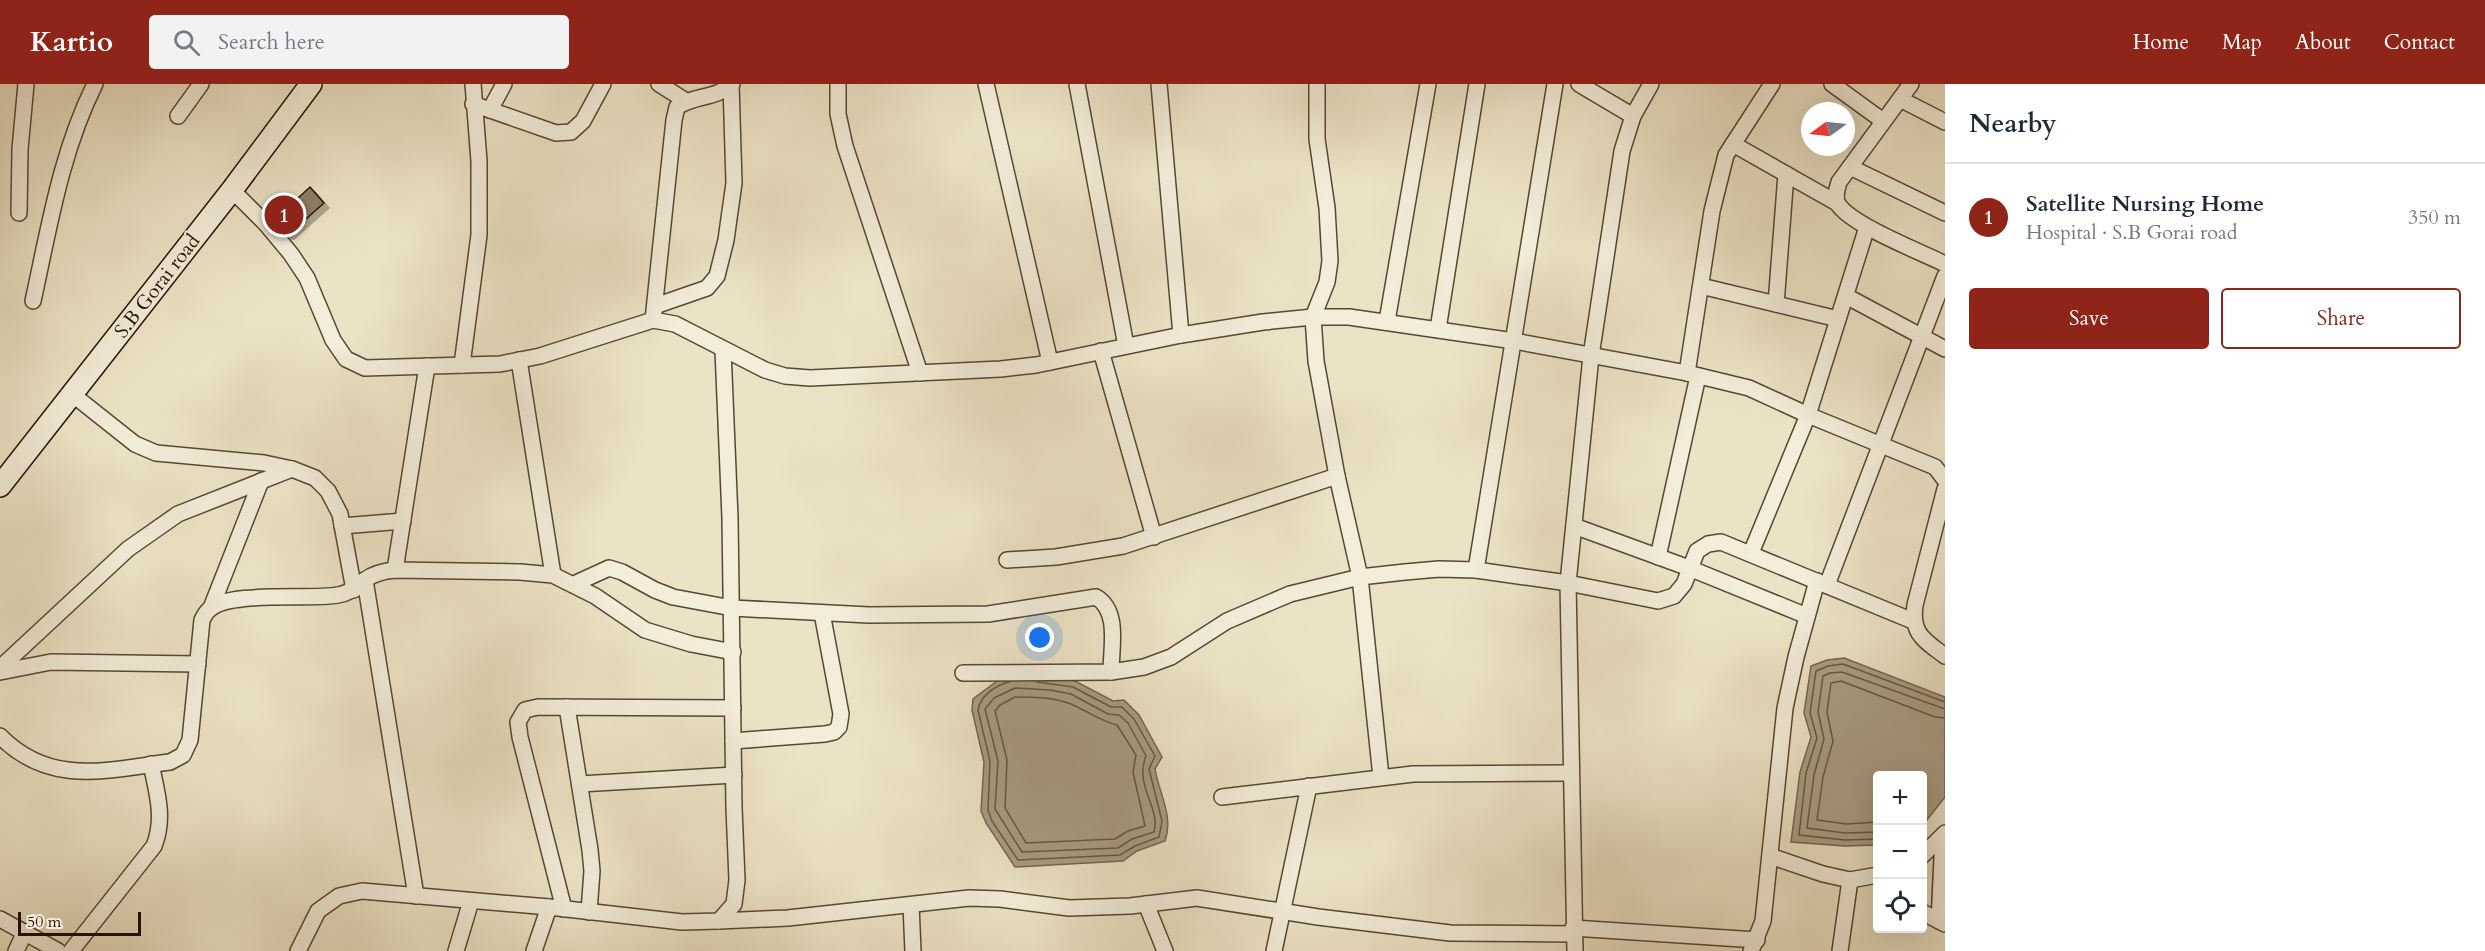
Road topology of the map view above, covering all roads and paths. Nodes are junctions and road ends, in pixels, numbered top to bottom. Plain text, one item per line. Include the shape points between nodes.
1 (26, 84) edge
2 (95, 84) edge
3 (201, 84) edge
4 (311, 84) edge
5 (473, 84) edge
6 (504, 84) edge
7 (603, 84) edge
8 (659, 84) edge
9 (731, 84) edge
10 (838, 84) edge
11 (986, 84) edge
12 (1077, 84) edge
13 (1159, 84) edge
14 (1317, 84) edge
15 (1428, 84) edge
16 (1477, 84) edge
17 (1555, 84) edge
18 (1651, 84) edge
19 (1772, 84) edge
20 (1832, 84) edge
21 (1911, 84) edge
22 (1588, 86) edge
23 (1900, 99) junction
24 (686, 101) junction
25 (473, 104) junction
26 (490, 110) junction
27 (178, 116) dead end
28 (1633, 116) junction
29 (1883, 121) junction
30 (1945, 122) edge
31 (1733, 144) junction
32 (1850, 167) junction
33 (1786, 174) junction
34 (232, 190) junction
35 (1837, 203) junction
36 (19, 213) dead end
37 (1945, 213) edge
38 (1867, 227) junction
39 (1945, 264) edge
40 (1945, 276) edge
41 (1701, 286) junction
42 (1846, 296) junction
43 (33, 301) dead end
44 (1776, 304) junction
45 (654, 313) junction
46 (1313, 317) junction
47 (1838, 319) junction
48 (1387, 321) junction
49 (1438, 329) junction
50 (1181, 335) junction
51 (1922, 336) junction
52 (1514, 341) junction
53 (1126, 346) junction
54 (1945, 348) edge
55 (723, 350) junction
56 (1101, 351) junction
57 (1591, 356) junction
58 (519, 360) junction
59 (1050, 362) junction
60 (462, 365) junction
61 (427, 366) junction
62 (920, 373) junction
63 (1693, 375) junction
64 (72, 394) junction
65 (1808, 415) junction
66 (1879, 445) junction
67 (292, 469) junction
68 (1337, 476) junction
69 (1945, 480) edge
70 (261, 481) junction
71 (0, 486) edge
72 (1945, 489) edge
73 (403, 521) junction
74 (342, 526) junction
75 (1574, 526) junction
76 (1154, 537) junction
77 (1750, 553) junction
78 (1658, 556) junction
79 (1007, 560) dead end
80 (1689, 568) junction
81 (395, 570) junction
82 (1476, 570) junction
83 (552, 575) junction
84 (1360, 576) junction
85 (1822, 583) junction
86 (574, 584) junction
87 (1568, 584) junction
88 (360, 585) junction
89 (211, 608) junction
90 (732, 608) junction
91 (822, 613) junction
92 (1808, 616) junction
93 (1913, 621) junction
94 (732, 652) junction
95 (1945, 656) edge
96 (198, 664) junction
97 (0, 670) edge
98 (1111, 672) junction
99 (963, 673) dead end
100 (567, 707) junction
101 (733, 708) junction
102 (0, 736) edge
103 (733, 741) junction
104 (151, 764) junction
105 (1571, 773) junction
106 (734, 776) junction
107 (1381, 777) junction
108 (580, 784) junction
109 (1309, 786) junction
110 (1222, 797) dead end
111 (1944, 834) edge
112 (1927, 852) edge
113 (1770, 856) junction
114 (1873, 876) edge
115 (1850, 880) junction
116 (416, 896) junction
117 (471, 901) junction
118 (1146, 904) junction
119 (911, 905) junction
120 (549, 907) junction
121 (564, 909) junction
122 (1282, 911) junction
123 (589, 912) junction
124 (1927, 914) edge
125 (0, 919) edge
126 (719, 921) junction
127 (1942, 923) edge
128 (1573, 931) junction
129 (25, 932) junction
130 (1754, 945) edge
131 (16, 951) edge
132 (58, 951) edge
133 (71, 951) edge
134 (298, 951) edge
135 (456, 951) edge
136 (534, 951) edge
137 (913, 951) edge
138 (1165, 951) edge
139 (1274, 951) edge
140 (1575, 951) edge
141 (1840, 951) edge

1 - 36 street
2 - 43 street via 72,140
3 - 27 street
4 - 34 street, S.B Gorai road
5 - 25 street
6 - 26 street
7 - 26 street via 583,121 572,132 556,133
8 - 24 street
9 - 24 street via 721,93
9 - 45 street via 734,183 717,276 707,288
10 - 62 street via 838,114 845,146
11 - 59 street
12 - 53 street
13 - 50 street
14 - 46 street via 1317,139 1330,261 1327,282
15 - 48 street
16 - 49 street
17 - 52 street
18 - 28 street
19 - 31 street
20 - 29 street
21 - 23 street
22 - 28 street
23 - 29 street
23 - 30 street
24 - 45 street via 677,107 674,120
25 - 26 street
25 - 60 street via 479,161 479,235
28 - 57 street via 1622,151
29 - 32 street
31 - 33 street
31 - 41 street via 1726,155 1714,201
32 - 35 street via 1837,187
32 - 37 street
33 - 35 street
33 - 44 street
34 - 61 street via 291,254 307,278 333,340 346,359 365,368
34 - 64 street, S.B Gorai road
35 - 38 street
38 - 39 street
38 - 42 street
40 - 51 street
41 - 44 street
41 - 63 street
42 - 47 street
42 - 51 street
44 - 47 street
45 - 55 street
45 - 58 street via 540,356
46 - 48 street
46 - 50 street
46 - 68 street via 1317,370
47 - 65 street
48 - 49 street
49 - 52 street
50 - 53 street
51 - 54 street
51 - 66 street
52 - 57 street
52 - 82 street
53 - 56 street
55 - 62 street via 786,376
55 - 90 street
56 - 59 street
56 - 76 street
57 - 63 street
57 - 75 street
58 - 60 street
58 - 83 street
59 - 62 street
60 - 61 street
61 - 73 street
63 - 65 street via 1749,388
63 - 78 street
64 - 67 street via 135,444 156,453
64 - 71 street, S.B Gorai road
65 - 66 street
65 - 77 street
66 - 69 street via 1935,467
66 - 85 street
67 - 70 street
67 - 74 street via 315,478 328,491
68 - 76 street
68 - 84 street
70 - 89 street
70 - 97 street via 178,514 151,531
72 - 93 street
73 - 74 street
73 - 81 street
74 - 88 street
75 - 78 street
75 - 87 street
76 - 79 street via 1091,553
77 - 80 street via 1721,542 1708,544 1697,551
77 - 85 street
78 - 80 street
80 - 87 street via 1674,596 1658,601
80 - 92 street
81 - 83 street
81 - 88 street via 380,572
82 - 84 street
82 - 87 street
83 - 86 street
84 - 98 street via 1290,594 1227,621 1171,657 1144,667
84 - 107 street
85 - 92 street
85 - 93 street
86 - 90 street via 609,568 673,597
86 - 94 street via 645,630
87 - 105 street
88 - 89 street via 330,596 243,599
88 - 116 street
89 - 96 street via 202,620
90 - 91 street
90 - 94 street
91 - 98 street via 978,614 1096,597 1106,603 1112,616
91 - 103 street via 841,714 839,727 825,734
92 - 113 street via 1785,708
93 - 95 street via 1922,639
94 - 101 street
96 - 97 street via 51,662
96 - 104 street via 190,740 183,755 170,762
98 - 99 street
100 - 101 street
100 - 108 street
100 - 121 street via 525,710 518,722
101 - 103 street
102 - 104 street via 12,748 57,770 79,772
103 - 106 street
104 - 133 street via 160,810 160,830 154,846
105 - 107 street
105 - 128 street
106 - 108 street
106 - 126 street via 737,880 734,904
107 - 109 street
108 - 123 street via 592,872
109 - 110 street
109 - 122 street
111 - 112 street
111 - 127 street
113 - 115 street
113 - 130 street via 1763,921
114 - 115 street
115 - 141 street
116 - 117 street
116 - 134 street via 362,891 339,896 318,910
117 - 120 street
117 - 135 street
118 - 119 street via 1069,908 969,898
118 - 122 street via 1197,898
118 - 138 street
119 - 126 street
119 - 137 street
120 - 121 street
120 - 136 street
121 - 123 street
122 - 128 street via 1450,933
122 - 139 street
123 - 126 street via 682,922
124 - 127 street
125 - 129 street
128 - 130 street
128 - 140 street
129 - 131 street
129 - 132 street

